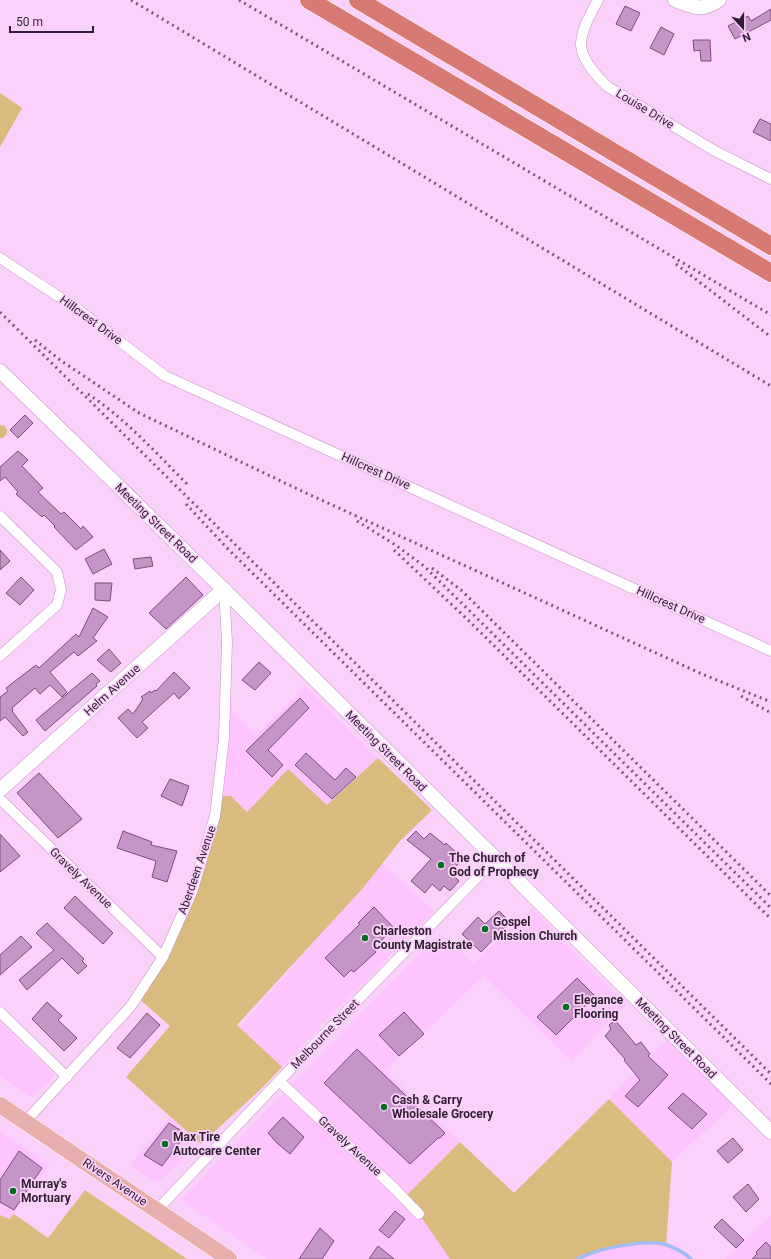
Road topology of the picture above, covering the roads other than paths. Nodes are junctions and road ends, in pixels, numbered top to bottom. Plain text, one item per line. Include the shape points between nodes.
1 (309, 0) edge
2 (358, 0) edge
3 (598, 0) edge
4 (675, 0) edge
5 (719, 0) edge
6 (771, 179) edge
7 (771, 246) edge
8 (0, 258) edge
9 (771, 273) edge
10 (0, 371) edge
11 (0, 516) edge
12 (224, 589) junction
13 (771, 651) edge
14 (0, 656) edge
15 (0, 790) edge
16 (0, 799) edge
17 (495, 859) junction
18 (163, 957) junction
19 (0, 1012) edge
20 (67, 1077) junction
21 (279, 1081) junction
22 (0, 1105) edge
23 (25, 1122) junction
24 (771, 1132) edge
25 (157, 1210) junction
26 (419, 1214) dead end
27 (229, 1259) edge

1 - 9 highway
2 - 7 highway
3 - 6 street, Louise Drive via 586,23 580,44 586,62 598,78 608,87 715,151
4 - 5 street via 695,8 709,7
8 - 13 street, Hillcrest Drive via 76,308 165,376
10 - 12 street, Meeting Street Road
11 - 14 street via 57,572 61,590 57,606
12 - 15 street, Helm Avenue
12 - 17 street, Meeting Street Road
12 - 18 street, Aberdeen Avenue via 227,642 224,738 216,816 192,892
16 - 18 street, Gravely Avenue
17 - 21 street, Melbourne Street
17 - 24 street, Meeting Street Road
18 - 20 street, Aberdeen Avenue via 131,1006
19 - 20 street
20 - 23 street, Aberdeen Avenue
21 - 25 street, Melbourne Street
21 - 26 street, Gravely Avenue
22 - 23 main road, Rivers Avenue
23 - 25 main road, Rivers Avenue
25 - 27 main road, Rivers Avenue

